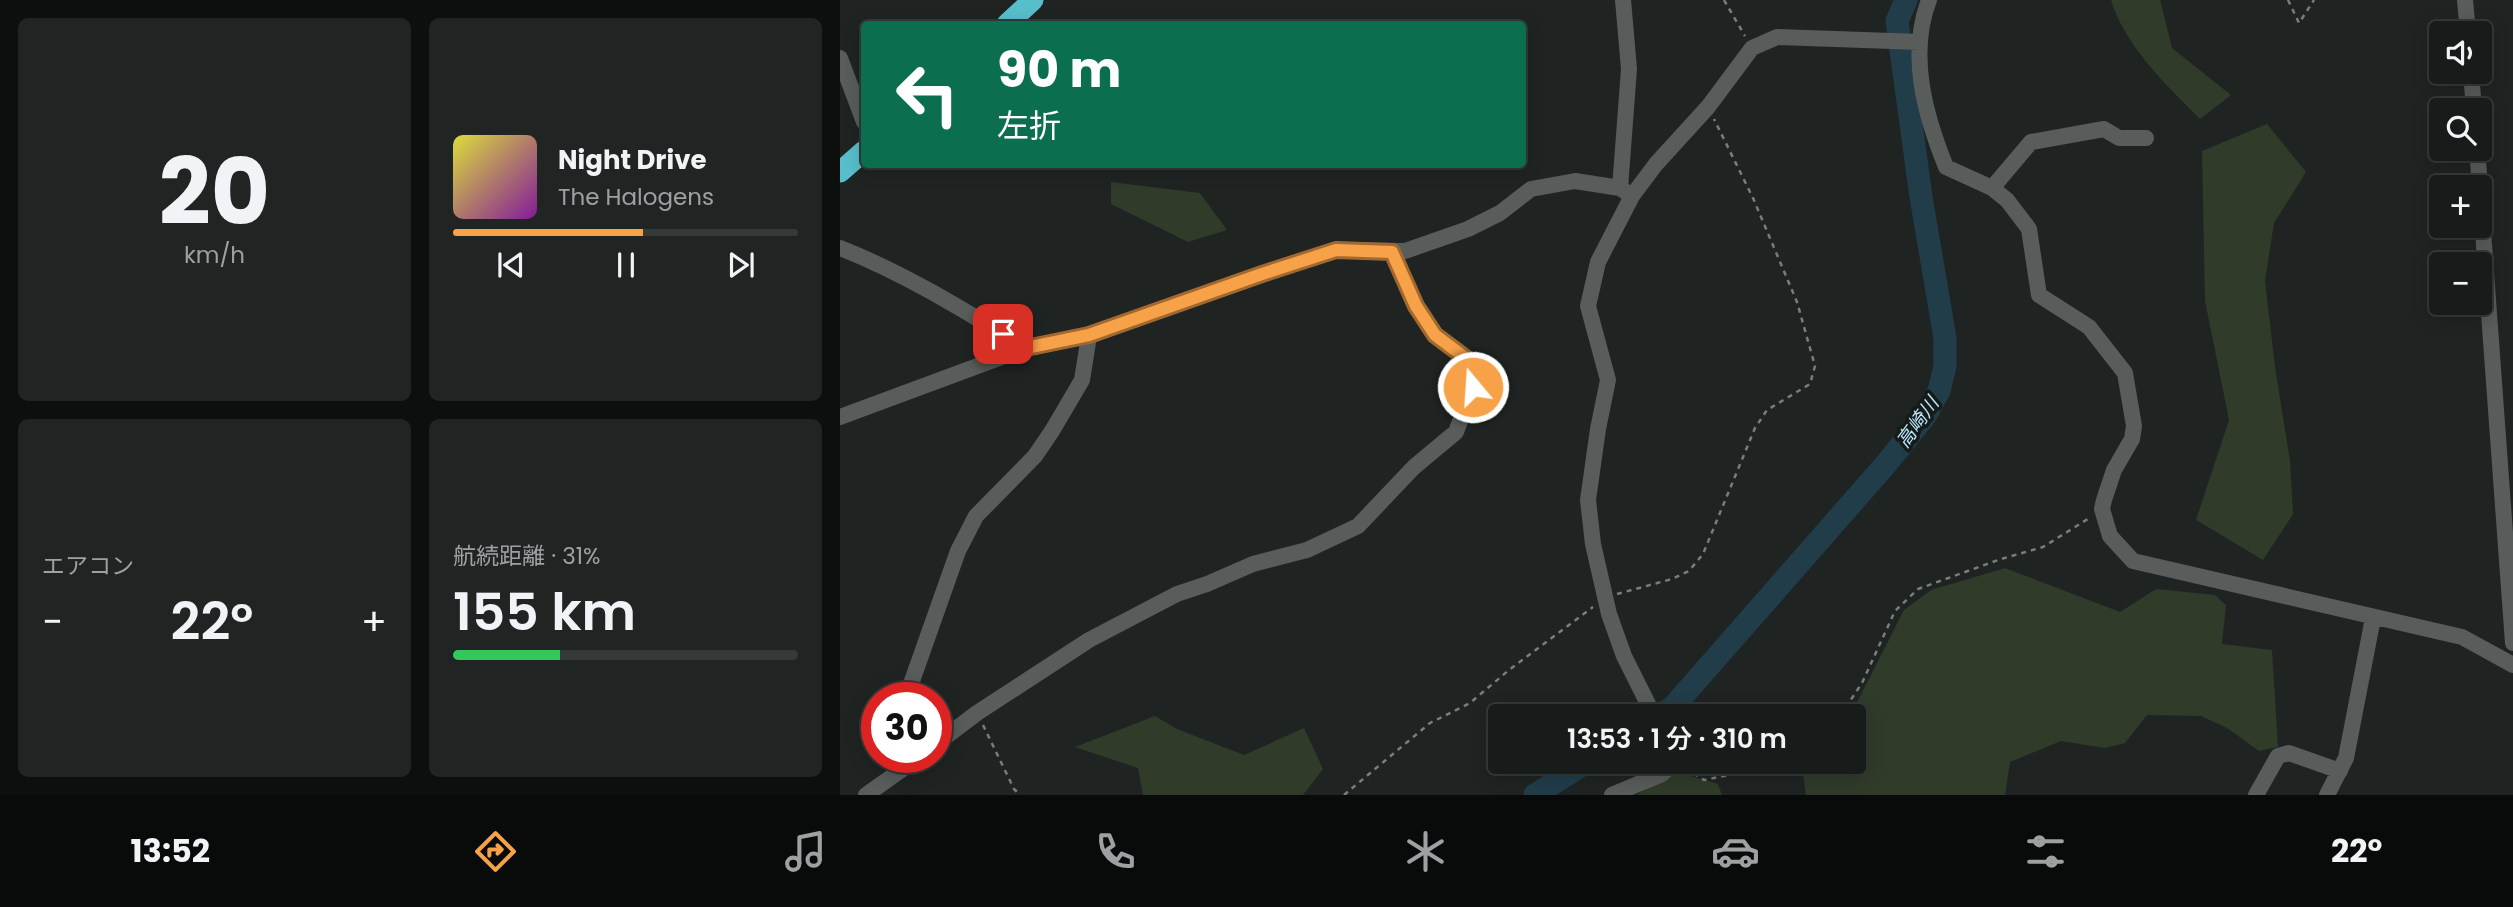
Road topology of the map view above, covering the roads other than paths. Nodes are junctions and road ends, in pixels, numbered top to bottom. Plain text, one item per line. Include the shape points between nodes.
1 (1033, 0) edge
2 (1623, 0) edge
3 (1928, 0) edge
4 (2465, 0) edge
5 (1010, 21) edge
6 (2467, 21) edge
7 (1920, 42) junction
8 (840, 58) edge
9 (861, 114) edge
10 (2146, 138) dead end
11 (861, 154) edge
12 (840, 172) edge
13 (1992, 188) junction
14 (1626, 192) junction
15 (2484, 238) edge
16 (840, 248) edge
17 (1392, 252) junction
18 (1089, 335) junction
19 (1026, 348) junction
20 (840, 417) edge
21 (2373, 618) junction
22 (2513, 643) edge
23 (2513, 665) edge
24 (912, 682) edge
25 (1648, 704) edge
26 (952, 732) edge
27 (2340, 771) junction
28 (896, 773) edge
29 (1662, 774) edge
30 (866, 795) edge
31 (1612, 795) edge
32 (2256, 795) edge
33 (2328, 795) edge

1 - 5 highway
2 - 14 street via 1629,69
3 - 7 street
4 - 6 street
7 - 13 street via 1918,70 1946,167
7 - 14 street via 1777,37 1752,48 1708,107
8 - 9 street
10 - 13 street via 2119,138 2104,129 2031,142
11 - 12 highway
13 - 21 street via 2029,229 2039,295 2089,327 2125,373 2132,439 2114,470 2102,509 2110,536 2133,562
14 - 17 street via 1575,181 1531,189 1500,213 1468,229
14 - 25 street via 1598,262 1588,306 1608,380 1588,500 1605,598 1624,656
15 - 22 street
16 - 19 street via 934,292
17 - 18 street via 1336,250
17 - 26 street via 1416,306 1435,335 1467,359 1473,387 1456,432 1414,467 1358,526 1307,550 1253,564 1177,594 1089,640
18 - 19 street
18 - 24 street via 1082,380 1052,430 1035,456 975,516
19 - 20 street
21 - 23 street via 2462,637
21 - 27 street via 2347,758
27 - 32 street via 2289,753 2278,756
27 - 33 street
28 - 30 street
29 - 31 street

